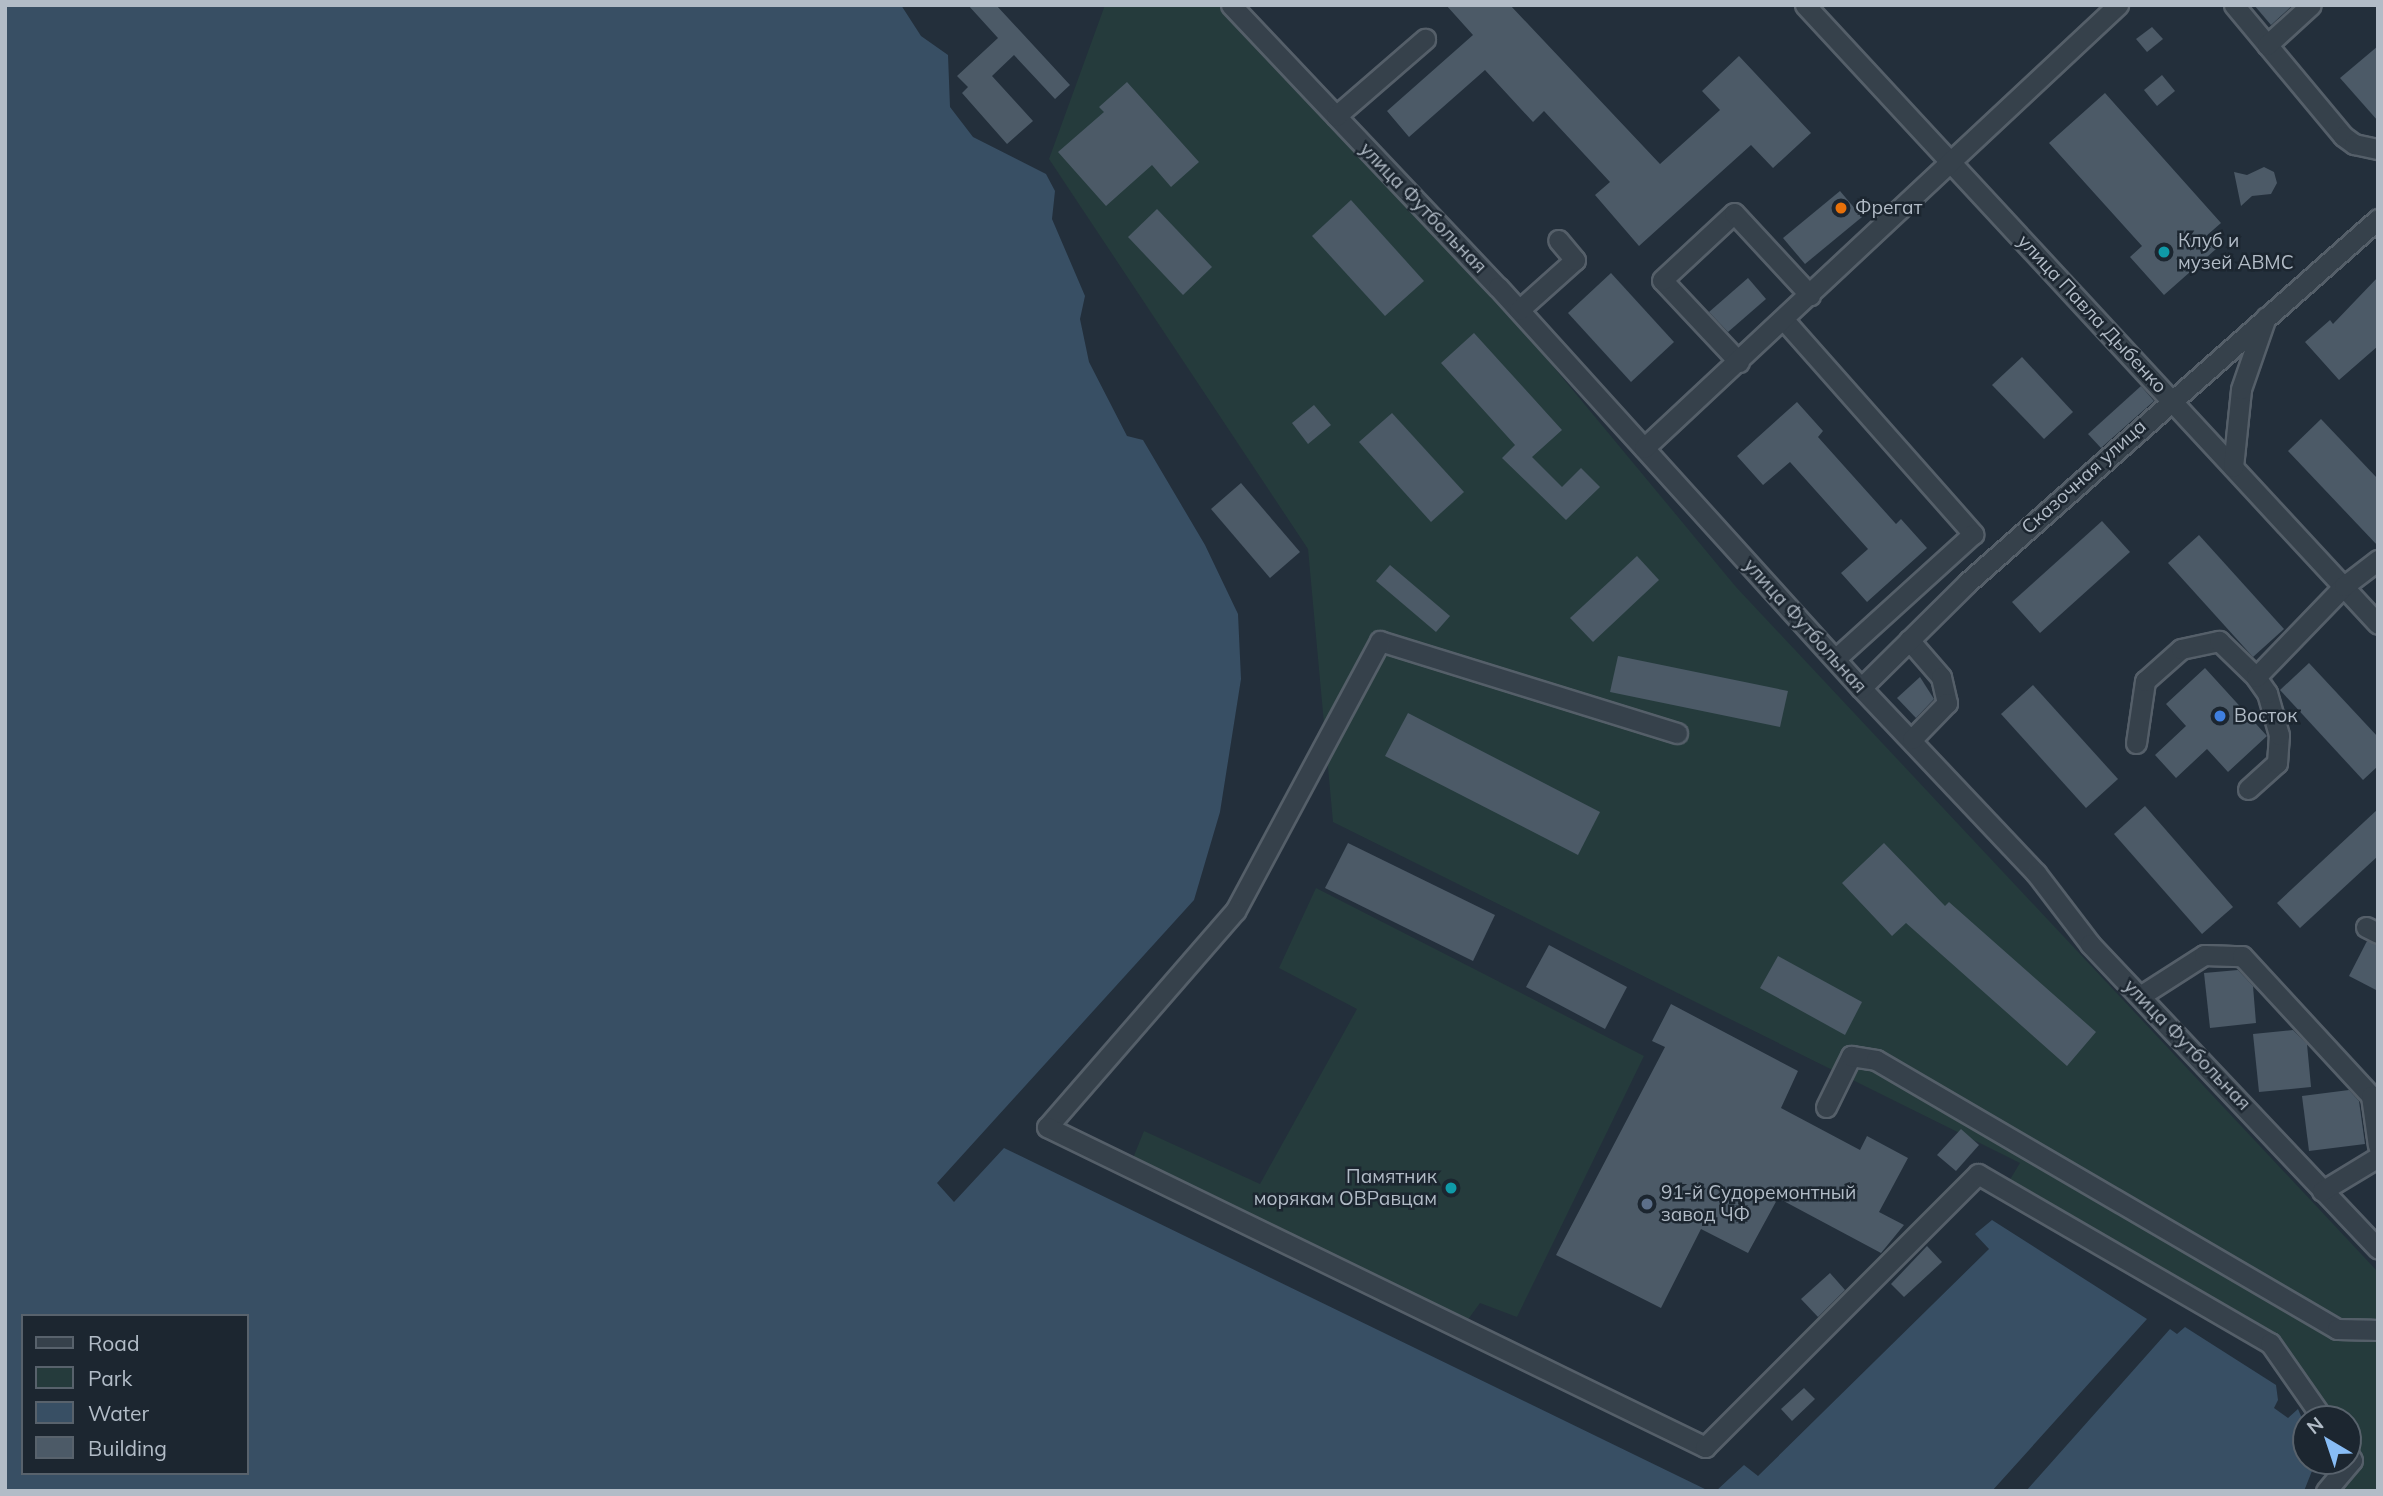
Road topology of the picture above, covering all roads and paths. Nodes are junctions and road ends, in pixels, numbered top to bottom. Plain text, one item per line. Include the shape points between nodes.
1 (1231, 5) edge
2 (1805, 5) edge
3 (2118, 5) edge
4 (2234, 5) edge
5 (2311, 5) edge
6 (1425, 39) dead end
7 (2267, 45) junction
8 (1336, 116) junction
9 (2378, 149) edge
10 (1950, 164) junction
11 (2378, 219) edge
12 (1559, 240) dead end
13 (1810, 295) junction
14 (1519, 310) junction
15 (2266, 316) junction
16 (1784, 320) junction
17 (1739, 362) junction
18 (2171, 400) junction
19 (1644, 448) junction
20 (2233, 467) junction
21 (2378, 560) edge
22 (2344, 586) junction
23 (2378, 624) edge
24 (1909, 640) junction
25 (1835, 659) junction
26 (2256, 677) junction
27 (1861, 688) junction
28 (1678, 733) dead end
29 (1912, 739) junction
30 (2136, 743) dead end
31 (2248, 789) dead end
32 (2140, 996) junction
33 (1826, 1107) dead end
34 (2378, 1146) edge
35 (2378, 1157) edge
36 (2322, 1191) junction
37 (2378, 1249) edge
38 (2378, 1330) edge
39 (2313, 1405) edge
40 (2339, 1475) edge
41 (2326, 1491) edge

1 - 8 street, улица Футбольная
2 - 10 street, улица Павла Дыбенко
3 - 10 street
4 - 7 street
5 - 7 street
6 - 8 street
7 - 9 street via 2343,136 2354,144
8 - 14 street, улица Футбольная
10 - 13 street
10 - 18 street, улица Павла Дыбенко
11 - 15 street, Сказочная улица
12 - 14 street via 1575,260
13 - 16 street
13 - 17 street via 1734,213 1662,280
14 - 19 street, улица Футбольная
15 - 18 street, Сказочная улица
15 - 20 street via 2241,389
16 - 17 street
16 - 25 street via 1973,534
17 - 19 street
18 - 20 street, улица Павла Дыбенко
18 - 24 street, Сказочная улица
19 - 25 street, улица Футбольная
20 - 22 street, улица Павла Дыбенко
21 - 22 street
22 - 23 street, улица Павла Дыбенко
22 - 26 street
24 - 27 street, Сказочная улица
24 - 29 street via 1941,677 1947,703
25 - 27 street, улица Футбольная
26 - 30 street via 2219,641 2181,649 2145,681
26 - 31 street via 2267,693 2280,735 2277,763
27 - 29 street, улица Футбольная
28 - 39 street via 1380,641 1235,911 1047,1127 1705,1447 1978,1174 2270,1343
29 - 32 street, улица Футбольная
32 - 34 street via 2204,955 2242,956 2371,1096
32 - 36 street, улица Футбольная
33 - 38 street via 1852,1056 1876,1060 2337,1329
35 - 36 street
36 - 37 street, улица Футбольная
40 - 41 street

